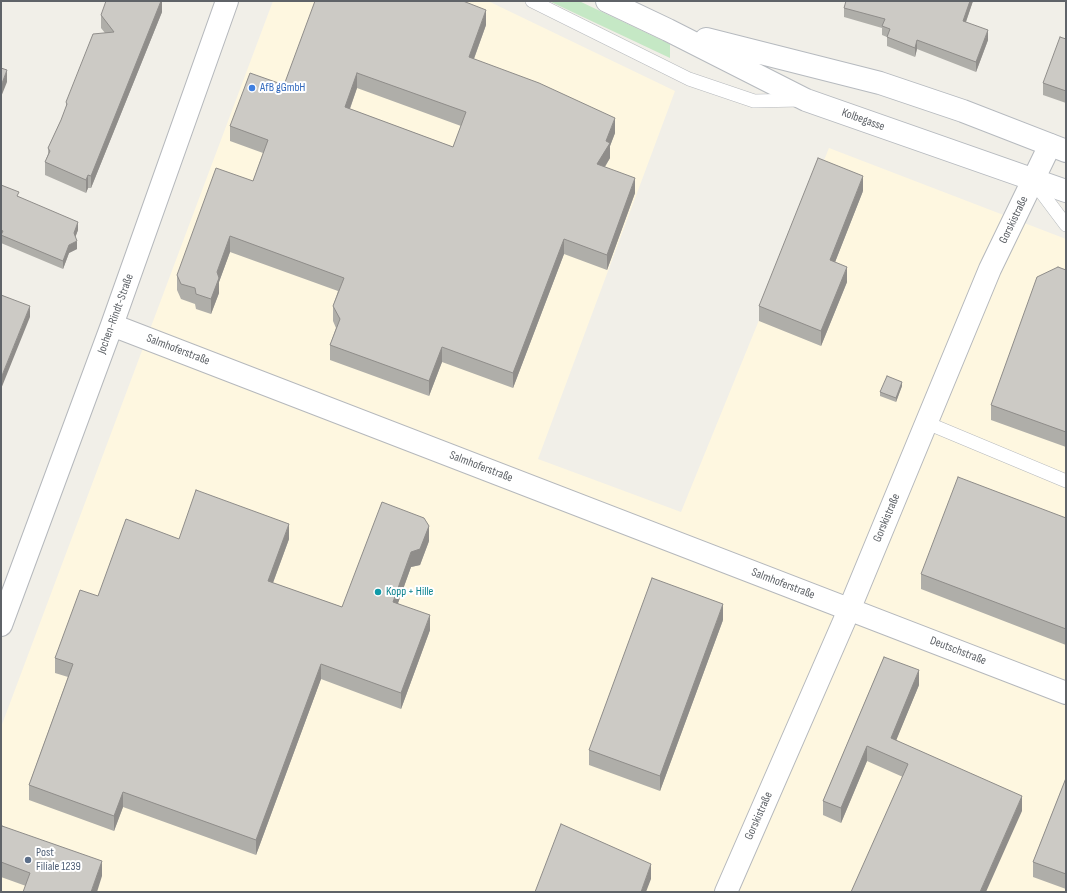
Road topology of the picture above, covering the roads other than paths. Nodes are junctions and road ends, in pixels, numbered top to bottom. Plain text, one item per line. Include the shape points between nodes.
1 (227, 1) edge
2 (532, 1) edge
3 (607, 1) edge
4 (668, 30) junction
5 (806, 100) junction
6 (1058, 148) edge
7 (1033, 181) junction
8 (1066, 191) edge
9 (1066, 225) edge
10 (112, 325) junction
11 (927, 423) junction
12 (1066, 481) edge
13 (849, 610) junction
14 (1, 625) edge
15 (1066, 694) edge
16 (726, 892) edge

1 - 10 street, Jochen-Rindt-Straße
2 - 5 lane via 689,79 754,101
3 - 4 street, Kolbegasse
4 - 5 street, Kolbegasse
4 - 6 street, Kolbegasse via 880,83 963,111
5 - 7 street, Kolbegasse
6 - 7 street, Gorskistraße
7 - 8 street, Kolbegasse
7 - 9 lane
7 - 11 street, Gorskistraße via 990,269
10 - 13 street, Salmhoferstraße
10 - 14 street, Jochen-Rindt-Straße
11 - 12 lane
11 - 13 street, Gorskistraße
13 - 15 street, Deutschstraße
13 - 16 street, Gorskistraße

